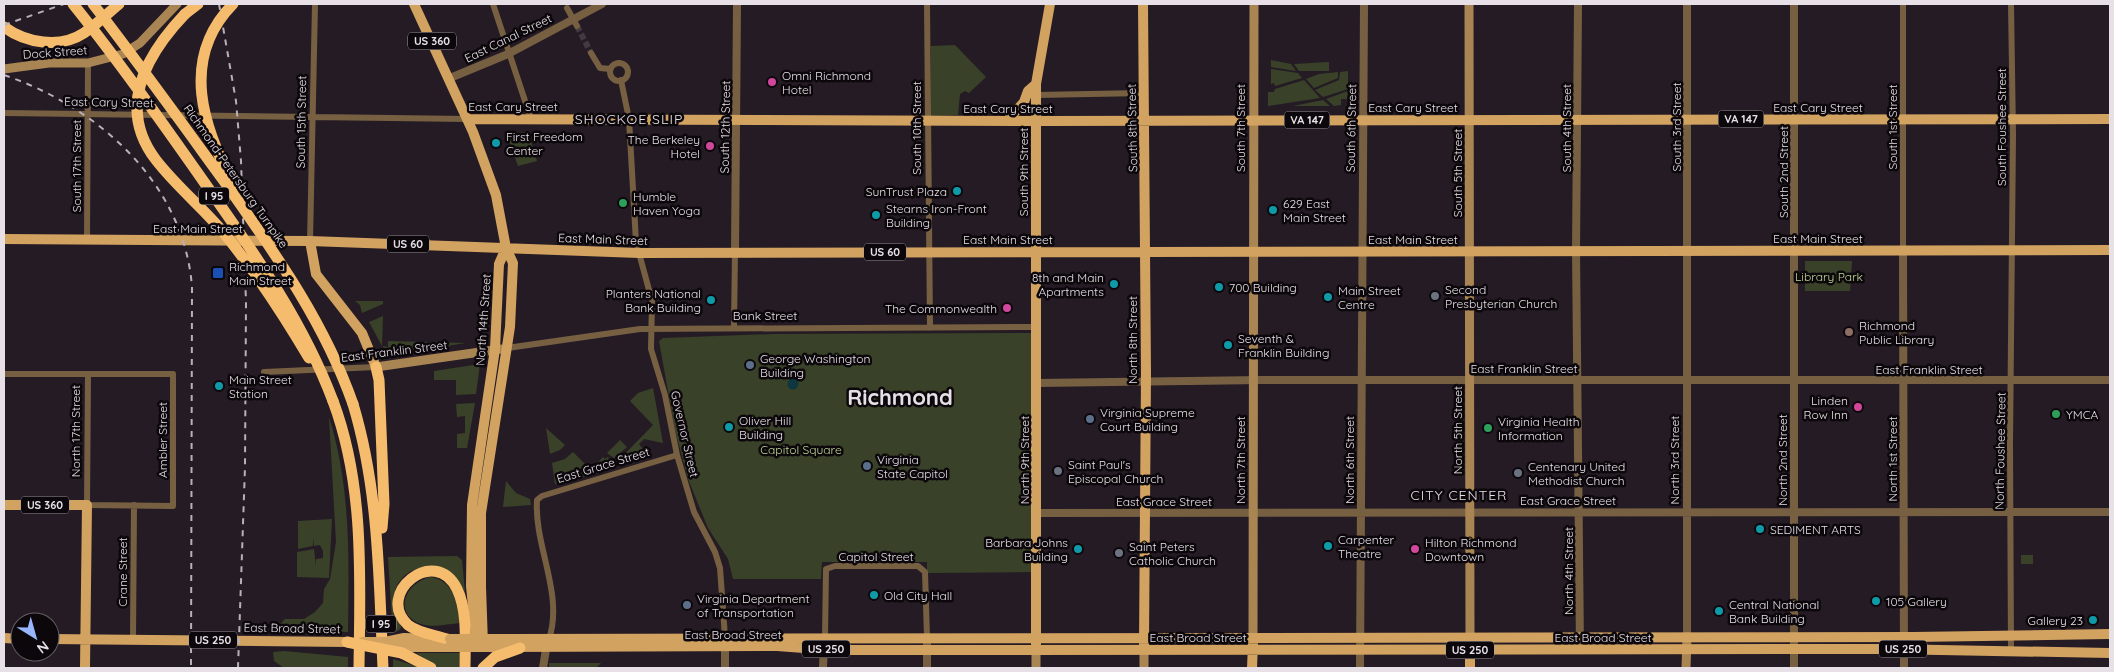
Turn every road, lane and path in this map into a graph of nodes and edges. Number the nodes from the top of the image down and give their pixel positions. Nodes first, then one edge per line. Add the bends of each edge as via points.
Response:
1 (74, 4) edge
2 (93, 4) edge
3 (119, 4) edge
4 (177, 4) edge
5 (198, 4) edge
6 (233, 4) edge
7 (315, 4) edge
8 (414, 4) edge
9 (493, 4) edge
10 (602, 4) edge
11 (737, 4) edge
12 (927, 4) edge
13 (1050, 4) edge
14 (1143, 4) edge
15 (1254, 4) edge
16 (1364, 4) edge
17 (1470, 4) edge
18 (1578, 4) edge
19 (1687, 4) edge
20 (1794, 4) edge
21 (1904, 4) edge
22 (2011, 4) edge
23 (566, 6) edge
24 (577, 26) tunnel mouth
25 (4, 28) edge
26 (592, 52) tunnel mouth
27 (508, 54) junction
28 (88, 63) junction
29 (4, 68) edge
30 (610, 69) junction
31 (450, 78) junction
32 (621, 80) junction
33 (1036, 84) junction
34 (1144, 93) junction
35 (1036, 95) junction
36 (4, 113) edge
37 (87, 114) junction
38 (312, 117) junction
39 (468, 119) junction
40 (531, 119) junction
41 (629, 119) junction
42 (1469, 119) junction
43 (1577, 119) junction
44 (1687, 119) junction
45 (1794, 119) junction
46 (1903, 119) junction
47 (2110, 119) edge
48 (736, 120) junction
49 (1145, 120) junction
50 (1252, 120) junction
51 (1363, 120) junction
52 (2013, 120) junction
53 (927, 121) junction
54 (1007, 121) junction
55 (1036, 121) junction
56 (259, 231) junction
57 (4, 239) edge
58 (87, 240) junction
59 (310, 241) junction
60 (506, 248) junction
61 (2012, 250) junction
62 (2110, 250) edge
63 (735, 251) junction
64 (1576, 251) junction
65 (1686, 251) junction
66 (1793, 251) junction
67 (1904, 251) junction
68 (928, 252) junction
69 (1036, 252) junction
70 (1145, 252) junction
71 (1252, 252) junction
72 (1361, 252) junction
73 (1469, 252) junction
74 (639, 253) junction
75 (734, 327) junction
76 (930, 328) junction
77 (1035, 328) junction
78 (650, 329) junction
79 (507, 348) junction
80 (495, 349) junction
81 (376, 367) junction
82 (264, 372) dead end
83 (4, 374) edge
84 (88, 374) junction
85 (1252, 380) junction
86 (1578, 380) junction
87 (1687, 380) junction
88 (1794, 380) junction
89 (2012, 380) junction
90 (2110, 380) edge
91 (1145, 381) junction
92 (1361, 381) junction
93 (1469, 381) junction
94 (1904, 382) junction
95 (1036, 383) junction
96 (335, 405) junction
97 (677, 455) junction
98 (4, 505) edge
99 (87, 505) junction
100 (134, 506) junction
101 (1360, 512) junction
102 (1579, 512) junction
103 (1687, 512) junction
104 (1794, 512) junction
105 (1904, 512) junction
106 (2011, 512) junction
107 (2110, 512) edge
108 (1037, 513) junction
109 (1469, 513) junction
110 (1144, 514) junction
111 (1252, 514) junction
112 (379, 555) junction
113 (2110, 634) edge
114 (1360, 636) junction
115 (1687, 636) junction
116 (1794, 636) junction
117 (2011, 636) junction
118 (825, 637) junction
119 (927, 637) junction
120 (1036, 637) junction
121 (1144, 637) junction
122 (1253, 637) junction
123 (1470, 637) junction
124 (1580, 637) junction
125 (1903, 637) junction
126 (60, 639) edge
127 (85, 639) junction
128 (133, 639) junction
129 (449, 641) junction
130 (344, 642) junction
131 (725, 642) junction
132 (477, 643) junction
133 (546, 644) junction
134 (403, 646) junction
135 (520, 648) junction
136 (823, 649) junction
137 (927, 650) junction
138 (1036, 650) junction
139 (1144, 650) junction
140 (1252, 650) junction
141 (1360, 650) junction
142 (1470, 650) junction
143 (1580, 650) junction
144 (1687, 650) junction
145 (1794, 650) junction
146 (1904, 650) junction
147 (2011, 652) junction
148 (2110, 653) edge
149 (85, 668) edge
150 (359, 668) edge
151 (383, 668) edge
152 (431, 668) edge
153 (465, 668) edge
154 (483, 668) edge
155 (543, 668) edge
156 (725, 668) edge
157 (823, 668) edge
158 (927, 668) edge
159 (1036, 668) edge
160 (1144, 668) edge
161 (1252, 668) edge
162 (1360, 668) edge
163 (1470, 668) edge
164 (1686, 668) edge
165 (1794, 668) edge
166 (1904, 668) edge

1 - 96 highway, I 95, bridge via 158,116 282,295 312,348
2 - 56 highway, Richmond-Petersburg Turnpike / I 95, bridge
3 - 25 highway, bridge via 85,33 61,42 33,41
4 - 28 main road, Dock Street via 131,50
5 - 96 highway, bridge via 164,38 145,67 140,82 138,110 143,137 156,161 223,233 261,282 293,330
6 - 56 highway, bridge via 206,40 202,58 202,93 211,134
7 - 38 street, South 15th Street
8 - 31 main road, US 360
9 - 27 street
10 - 27 street, East Canal Street
11 - 48 street, South 12th Street
12 - 53 street, South 10th Street
13 - 33 main road, South 9th Street
14 - 34 main road, South 8th Street
15 - 50 main road, South 7th Street
16 - 51 street, South 6th Street
17 - 42 main road, South 5th Street
18 - 43 street, South 4th Street
19 - 44 street, South 3rd Street
20 - 45 street, South 2nd Street
21 - 46 street, South 1st Street
22 - 52 street, South Foushee Street
23 - 24 street, bridge
26 - 30 street via 600,68
27 - 31 street, East Canal Street
27 - 40 street
28 - 29 main road, Dock Street
28 - 37 street, South 17th Street
30 - 32 street via 613,79
30 - 32 street via 617,63 625,66 627,74
31 - 39 main road, US 360
32 - 41 street
33 - 35 main road, South 9th Street
33 - 54 main road
34 - 35 street
34 - 49 main road, South 8th Street
35 - 55 main road, South 9th Street
36 - 37 street, East Cary Street
37 - 38 street, East Cary Street
37 - 58 street, South 17th Street
38 - 39 street, East Cary Street
38 - 59 street, South 15th Street
39 - 40 main road, East Cary Street
39 - 60 main road via 496,195
40 - 41 main road, East Cary Street
41 - 48 main road, East Cary Street
41 - 74 street, Governor Street
42 - 43 main road, East Cary Street / VA 147
42 - 51 main road, East Cary Street / VA 147
42 - 73 main road, South 5th Street
43 - 44 main road, East Cary Street / VA 147
43 - 64 street, South 4th Street
44 - 45 main road, East Cary Street / VA 147
44 - 65 street, South 3rd Street
45 - 46 main road, East Cary Street / VA 147
45 - 66 street, South 2nd Street
46 - 52 main road, East Cary Street / VA 147
46 - 67 street, South 1st Street
47 - 52 main road, VA 147
48 - 53 main road, East Cary Street
48 - 63 street, South 12th Street
49 - 50 main road, East Cary Street / VA 147
49 - 55 main road, East Cary Street / VA 147
49 - 70 main road, South 8th Street
50 - 51 main road, East Cary Street / VA 147
50 - 71 main road, South 7th Street
51 - 72 street, South 6th Street
52 - 61 street, South Foushee Street
53 - 54 main road, East Cary Street
53 - 68 street, South 10th Street
54 - 55 main road, East Cary Street
55 - 69 main road, South 9th Street
56 - 112 highway, Richmond-Petersburg Turnpike / I 95, bridge via 308,304 337,360 368,458
57 - 58 main road, East Main Street / US 60
58 - 59 main road, East Main Street / US 60
59 - 60 main road, East Main Street / US 60
59 - 81 main road via 316,274 362,333
60 - 74 main road, East Main Street / US 60
60 - 79 main road, North 14th Street via 513,263
60 - 80 main road, North 14th Street via 500,264
61 - 62 main road, East Main Street
61 - 67 main road, East Main Street
61 - 89 street, North Foushee Street
63 - 68 main road, East Main Street / US 60
63 - 74 main road, East Main Street / US 60
63 - 75 street
64 - 65 main road, East Main Street
64 - 73 main road, East Main Street
64 - 86 street, North 4th Street
65 - 66 main road, East Main Street
65 - 87 street, North 3rd Street
66 - 67 main road, East Main Street
66 - 88 street, North 2nd Street
67 - 94 street, North 1st Street
68 - 69 main road, East Main Street / US 60
68 - 76 street, South 10th Street
69 - 70 main road, East Main Street / US 60
69 - 77 main road, North 9th Street
70 - 71 main road, East Main Street
70 - 91 main road, North 8th Street
71 - 72 main road, East Main Street
71 - 85 main road, North 7th Street
72 - 73 main road, East Main Street
72 - 92 street, North 6th Street
73 - 93 main road, North 5th Street
74 - 78 street, Governor Street via 652,298
75 - 76 street, Bank Street
75 - 78 street, Bank Street
76 - 77 street, Bank Street
77 - 95 main road, North 9th Street
78 - 79 street, Bank Street
78 - 97 street, Governor Street via 651,348 665,395
79 - 80 main road, Bank Street
79 - 132 main road, North 14th Street via 481,513
80 - 81 main road, East Franklin Street
80 - 132 main road, North 14th Street via 472,505 471,586
81 - 82 street, East Franklin Street
81 - 112 highway via 384,504
83 - 84 street
84 - 99 street, North 17th Street
84 - 100 street, Ambler Street via 173,374 172,506
85 - 91 street, East Franklin Street
85 - 92 street, East Franklin Street
85 - 111 main road, North 7th Street
86 - 87 street, East Franklin Street
86 - 93 street, East Franklin Street
86 - 102 street, North 4th Street
87 - 88 street, East Franklin Street
87 - 103 street, North 3rd Street
88 - 94 street, East Franklin Street
88 - 104 street, North 2nd Street
89 - 90 street, East Franklin Street
89 - 94 street, East Franklin Street
89 - 106 street, North Foushee Street
91 - 95 street, East Franklin Street
91 - 110 main road, North 8th Street
92 - 93 street, East Franklin Street
92 - 101 street, North 6th Street
93 - 109 main road, North 5th Street
94 - 105 street, North 1st Street
95 - 108 main road, North 9th Street
96 - 150 highway, I 95 via 349,456 357,509
97 - 131 street, Governor Street via 696,519 718,559
97 - 133 street, East Grace Street via 537,500 544,564 552,594 552,627
98 - 99 main road, US 360
99 - 100 street
99 - 127 main road, North 17th Street / US 360
100 - 128 street, Crane Street
101 - 109 street, East Grace Street
101 - 111 street, East Grace Street
101 - 114 street, North 6th Street
102 - 103 street, East Grace Street
102 - 109 street, East Grace Street
102 - 124 street, North 4th Street
103 - 104 street, East Grace Street
103 - 115 street, North 3rd Street
104 - 105 street, East Grace Street
104 - 116 street, North 2nd Street
105 - 106 street, East Grace Street
105 - 125 street, North 1st Street
106 - 107 street, East Grace Street
106 - 117 street, North Foushee Street
108 - 110 street, East Grace Street
108 - 120 main road, North 9th Street
109 - 123 main road, North 5th Street
110 - 111 street, East Grace Street
110 - 121 main road, North 8th Street
111 - 122 main road, North 7th Street
112 - 151 highway, Richmond-Petersburg Turnpike / I 95
113 - 117 main road, US 250
114 - 122 main road, East Broad Street / US 250
114 - 123 main road, East Broad Street / US 250
114 - 141 street, North 6th Street
115 - 116 main road, East Broad Street / US 250
115 - 124 main road, East Broad Street / US 250
115 - 144 main road, North 3rd Street
116 - 125 main road, East Broad Street / US 250
116 - 145 street, North 2nd Street
117 - 125 main road, East Broad Street / US 250
117 - 147 street, North Foushee Street
118 - 119 main road, East Broad Street / US 250
118 - 119 street, Capitol Street via 826,569 835,566 918,566 925,572
118 - 131 main road, East Broad Street / US 250
118 - 136 street
119 - 120 main road, East Broad Street / US 250
119 - 137 street
120 - 121 main road, East Broad Street / US 250
120 - 138 main road, North 9th Street
121 - 122 main road, East Broad Street / US 250
121 - 139 main road, North 8th Street
122 - 140 main road, North 7th Street
123 - 124 main road, East Broad Street / US 250
123 - 142 main road, North 5th Street
124 - 143 street, North 4th Street
125 - 146 street, North 1st Street
126 - 127 main road, East Broad Street / US 250
127 - 128 main road, East Broad Street / US 250
127 - 149 main road, US 360
128 - 130 main road, East Broad Street / US 250
129 - 132 main road, East Broad Street / US 250, bridge
129 - 134 main road, East Broad Street / US 250
129 - 153 highway via 415,629 402,617 401,590 419,573 431,571 442,574 457,590 463,616
130 - 134 highway, bridge
130 - 134 main road, East Broad Street / US 250, bridge via 385,642
131 - 133 main road, East Broad Street / US 250
131 - 136 main road, East Broad Street / US 250
131 - 156 street
132 - 133 main road, East Broad Street / US 250
132 - 135 main road, East Broad Street / US 250
133 - 135 main road, East Broad Street / US 250
133 - 155 street
134 - 152 highway
135 - 154 highway via 495,657
136 - 137 main road, East Broad Street / US 250
136 - 157 street
137 - 138 main road, East Broad Street / US 250
137 - 158 street
138 - 139 main road, East Broad Street / US 250
138 - 159 main road, North 9th Street
139 - 140 main road, East Broad Street / US 250
139 - 160 main road, North 8th Street
140 - 141 main road, East Broad Street / US 250
140 - 161 main road, North 7th Street
141 - 142 main road, East Broad Street / US 250
141 - 162 street, North 6th Street
142 - 143 main road, East Broad Street / US 250
142 - 163 main road, North 5th Street
143 - 144 main road, East Broad Street / US 250
144 - 145 main road, East Broad Street / US 250
144 - 164 main road, North 3rd Street
145 - 146 main road, East Broad Street / US 250
145 - 165 street, North 2nd Street
146 - 147 main road, East Broad Street / US 250
146 - 166 street, North 1st Street
147 - 148 main road, US 250

